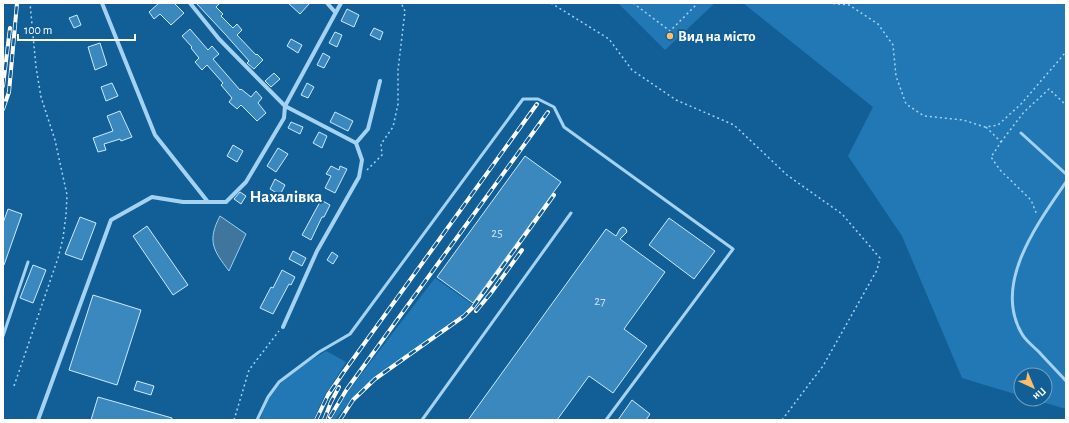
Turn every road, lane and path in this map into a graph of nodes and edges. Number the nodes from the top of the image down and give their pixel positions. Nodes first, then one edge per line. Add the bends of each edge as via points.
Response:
1 (30, 3) edge
2 (102, 3) edge
3 (190, 3) edge
4 (327, 3) edge
5 (341, 3) edge
6 (401, 3) edge
7 (551, 3) edge
8 (633, 3) edge
9 (698, 3) edge
10 (828, 3) edge
11 (848, 4) edge
12 (335, 12) junction
13 (1066, 52) edge
14 (380, 81) dead end
15 (1066, 105) edge
16 (285, 106) junction
17 (985, 127) junction
18 (1021, 133) dead end
19 (1001, 142) junction
20 (356, 143) junction
21 (1066, 174) edge
22 (359, 177) junction
23 (1066, 182) edge
24 (208, 202) junction
25 (571, 213) dead end
26 (1040, 220) junction
27 (28, 262) dead end
28 (283, 327) joint
29 (3, 336) edge
30 (1066, 381) edge
31 (14, 386) dead end
32 (38, 420) edge
33 (234, 420) edge
34 (258, 420) edge
35 (422, 420) edge
36 (606, 420) edge
37 (782, 420) edge

1 - 31 path via 40,90 55,140 67,195 63,238 58,258
2 - 24 street via 155,135
3 - 16 street via 219,39
4 - 12 street
5 - 12 street
6 - 22 path via 405,11 398,70 398,104 393,127 381,144 382,155
7 - 37 path via 609,40 632,70 676,100 734,125 787,175 842,214 880,258 877,270 823,366
8 - 9 path via 670,31
10 - 11 path
11 - 17 path via 878,24 893,45 896,76 906,104 924,116 963,120
12 - 16 street
13 - 17 path via 1021,104 998,125
14 - 20 street via 368,130
15 - 19 path via 1049,90 1024,112
16 - 20 street
16 - 24 street via 284,118 246,182 226,202
17 - 19 path
18 - 21 lane
19 - 26 path via 991,156 1000,170 1030,200
20 - 22 street via 362,160
22 - 28 street via 317,251
23 - 26 lane
24 - 32 street via 183,202 152,197 111,220
25 - 35 lane
26 - 30 lane via 1018,264 1011,294 1015,318 1023,335
27 - 29 lane
28 - 33 path via 249,370
34 - 36 lane via 268,397 279,382 319,352 350,334 523,99 538,99 554,107 564,127 733,249

